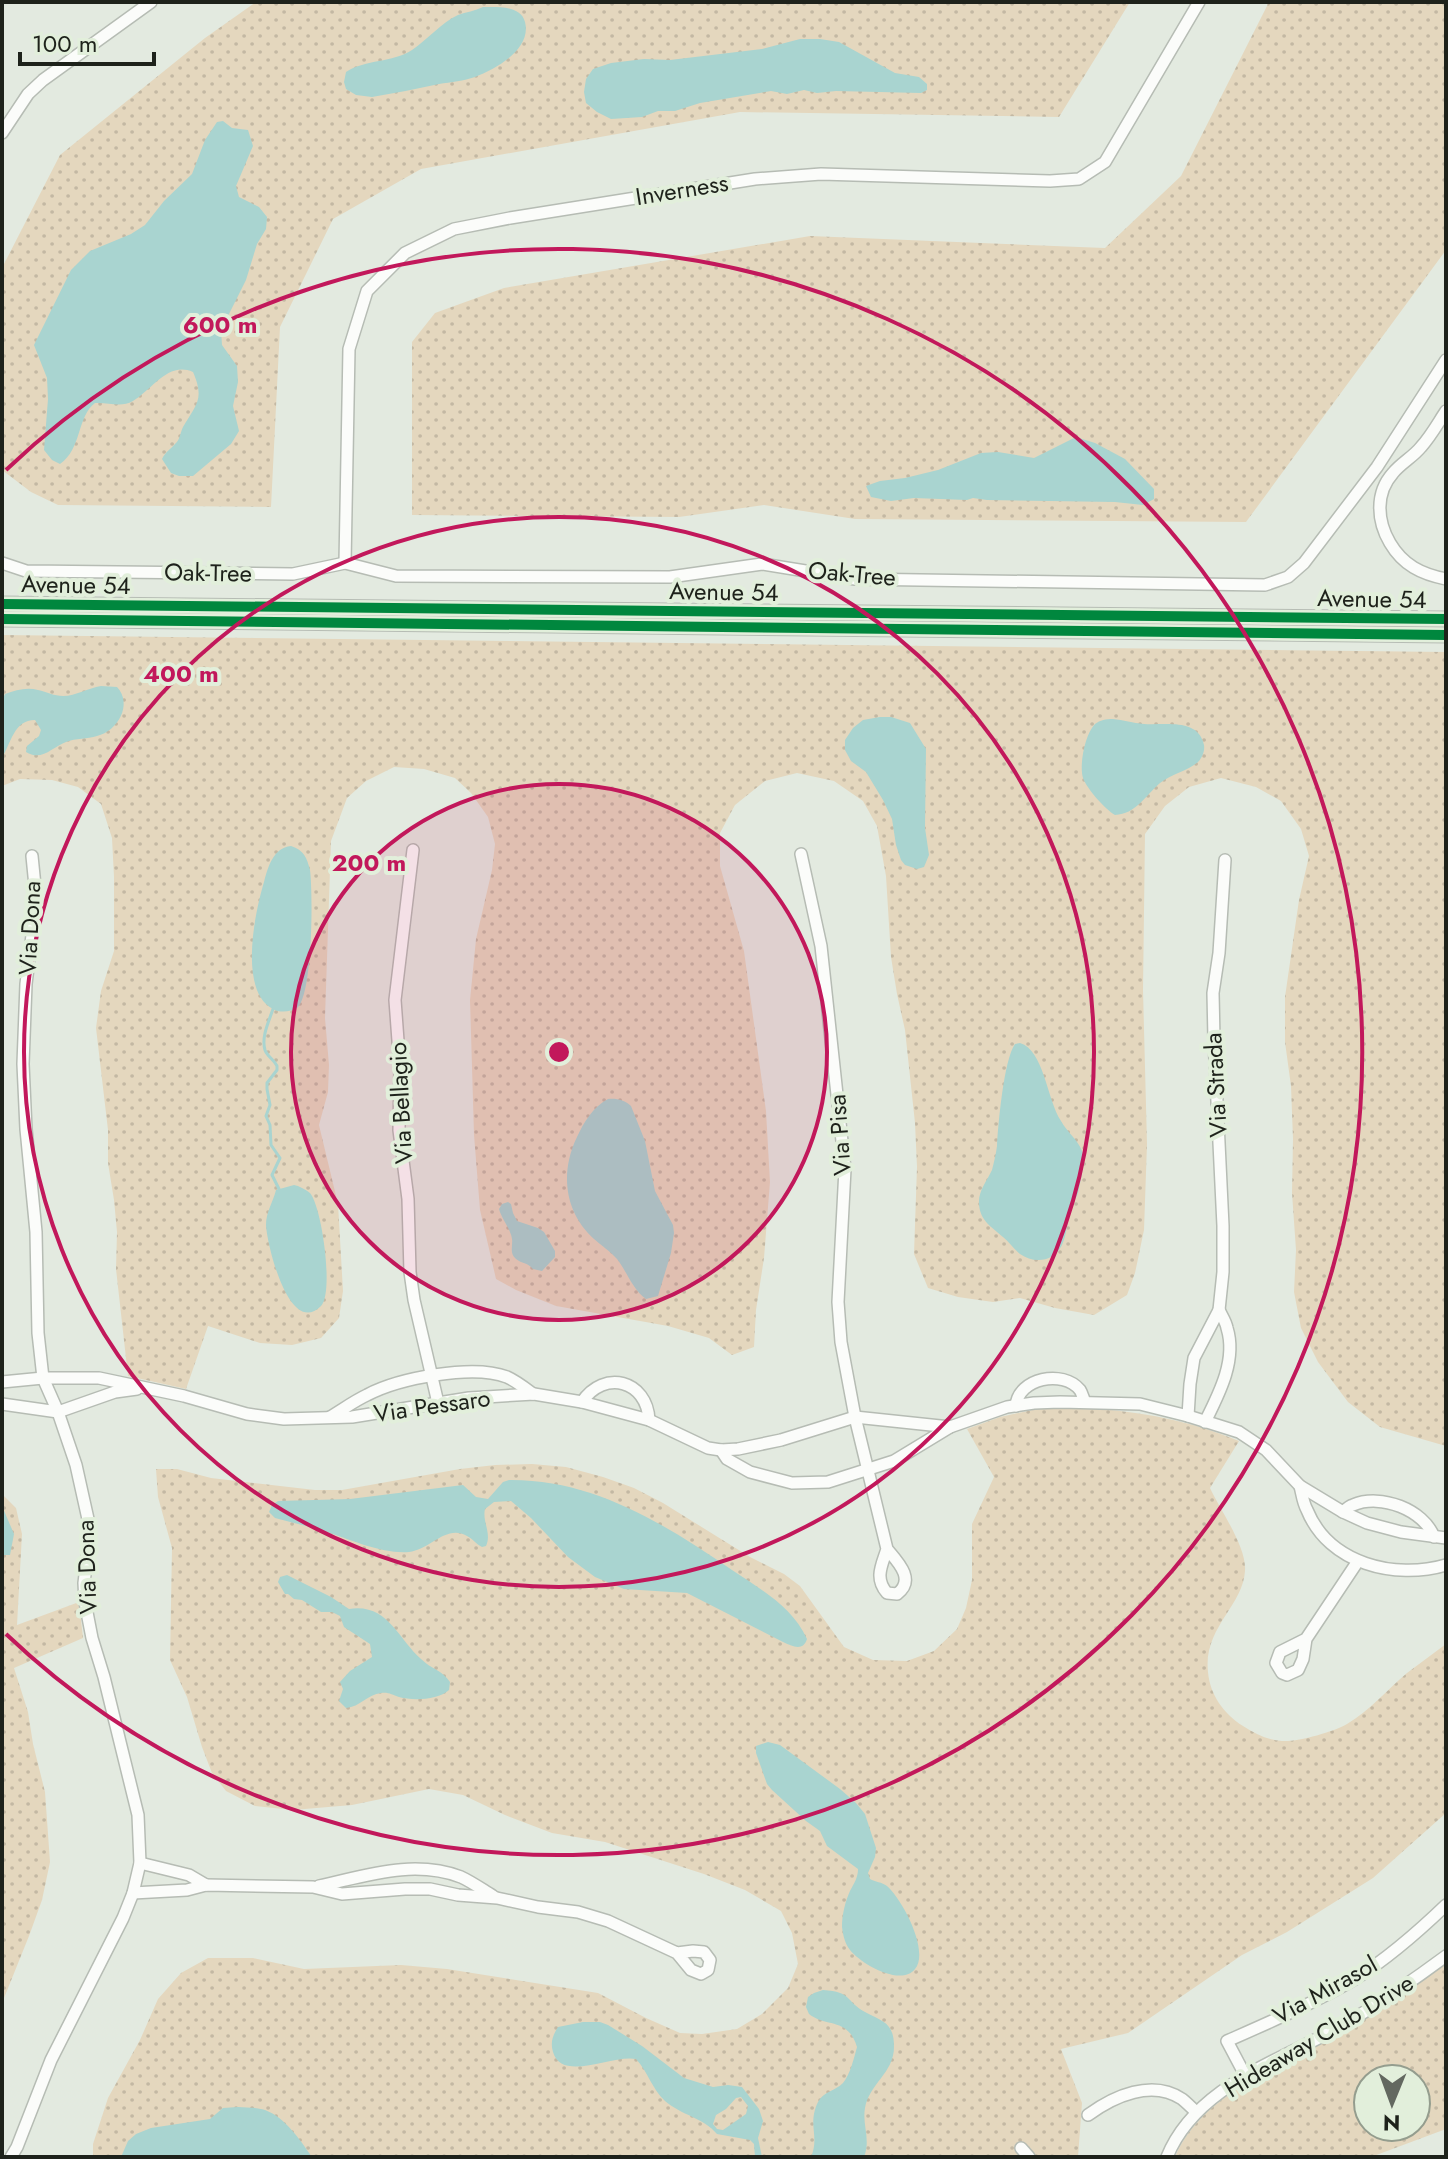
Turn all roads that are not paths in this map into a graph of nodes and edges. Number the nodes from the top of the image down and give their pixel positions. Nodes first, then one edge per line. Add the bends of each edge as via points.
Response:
1 (151, 2) edge
2 (1199, 2) edge
3 (3, 130) edge
4 (1446, 360) edge
5 (1446, 411) edge
6 (345, 563) junction
7 (4, 564) edge
8 (1446, 579) edge
9 (2, 604) edge
10 (2, 619) edge
11 (1446, 619) edge
12 (1446, 635) edge
13 (413, 850) dead end
14 (801, 854) dead end
15 (32, 856) dead end
16 (1225, 860) dead end
17 (1219, 1310) junction
18 (433, 1377) junction
19 (43, 1378) junction
20 (2, 1382) edge
21 (148, 1388) junction
22 (534, 1394) junction
23 (582, 1402) junction
24 (1085, 1402) junction
25 (438, 1403) junction
26 (2, 1404) edge
27 (1016, 1406) junction
28 (58, 1412) junction
29 (1188, 1416) junction
30 (329, 1417) junction
31 (855, 1417) junction
32 (649, 1420) junction
33 (1205, 1422) junction
34 (950, 1427) junction
35 (721, 1450) junction
36 (868, 1470) junction
37 (1300, 1486) junction
38 (1343, 1512) junction
39 (1440, 1537) edge
40 (887, 1549) dead end
41 (1358, 1561) junction
42 (1446, 1565) edge
43 (1306, 1639) dead end
44 (140, 1863) junction
45 (206, 1885) junction
46 (313, 1887) junction
47 (133, 1893) junction
48 (497, 1898) junction
49 (1446, 1905) edge
50 (677, 1953) dead end
51 (1446, 1956) edge
52 (1245, 2075) junction
53 (1196, 2112) junction
54 (1088, 2115) dead end
55 (11, 2157) edge
56 (1167, 2157) edge

1 - 3 street via 43,80
2 - 6 street, Inverness via 1105,162 1079,179 821,174 755,179 454,229 405,253 367,291 349,349
4 - 6 street, Oak-Tree via 1377,467 1304,563 1288,577 1265,585 855,579 762,564 670,577 396,576
5 - 8 street via 1420,449 1392,474 1379,505 1398,557 1426,575
6 - 7 street, Oak-Tree via 293,574 26,571
9 - 11 street, Avenue 54
10 - 12 street, Avenue 54
13 - 18 street, Via Bellagio via 395,1000 399,1130 410,1272
14 - 31 street, Via Pisa via 821,946 844,1147 838,1302
15 - 19 street, Via Dona via 34,919 23,1064
16 - 17 street, Via Strada via 1213,993 1223,1226
17 - 29 street, Via Strada via 1194,1358
17 - 33 street, Via Strada via 1228,1330 1229,1357
18 - 22 street, Via Pessaro via 485,1372 509,1378
18 - 25 street, Via Bellagio
18 - 30 street, Via Pessaro via 369,1393
19 - 20 street, Via Pessaro
19 - 21 street, Via Pessaro via 99,1378
19 - 28 street, Via Dona
21 - 28 street, Via Pessaro via 115,1392
21 - 30 street, Via Pessaro via 247,1414
22 - 23 street, Via Pessaro
22 - 25 street, Via Pessaro
23 - 32 street, Via Pessaro
23 - 32 street via 597,1386 630,1385 646,1402
24 - 27 street, Via Pessaro
24 - 27 street via 1072,1384 1052,1379 1025,1388
24 - 29 street, Via Pessaro via 1140,1404
25 - 30 street, Via Pessaro
26 - 28 street, Via Pessaro
27 - 34 street, Via Pessaro
28 - 44 street, Via Dona via 88,1519 85,1602 138,1815
29 - 33 street, Via Pessaro
31 - 34 street, Via Pessaro
31 - 35 street, Via Pessaro via 781,1440
31 - 36 street, Via Pisa
32 - 35 street, Via Pessaro
33 - 37 street, Via Pessaro via 1239,1432 1266,1450
34 - 36 street, Via Pessaro via 894,1461
35 - 36 street, Via Pessaro via 750,1472 792,1483 828,1482
36 - 40 street, Via Pisa
37 - 38 street, Via Pessaro
37 - 41 street, Via Pessaro via 1318,1530
38 - 39 street, Via Pessaro via 1401,1532
38 - 39 street, Via Pessaro via 1354,1504 1393,1503
41 - 42 street, Via Pessaro via 1400,1571
41 - 43 street
44 - 45 street via 189,1875
44 - 47 street, Via Dona
45 - 46 street
45 - 47 street
46 - 48 street via 342,1894 430,1889
46 - 48 street via 409,1868 462,1878
47 - 55 street, Via Dona via 51,2060
48 - 50 street via 608,1921
49 - 52 street, Via Mirasol via 1356,1978 1227,2041
51 - 52 street, Hideaway Club Drive via 1348,2023
52 - 53 street, Hideaway Club Drive
53 - 54 street via 1182,2099 1152,2090 1129,2093
53 - 56 street, Hideaway Club Drive

